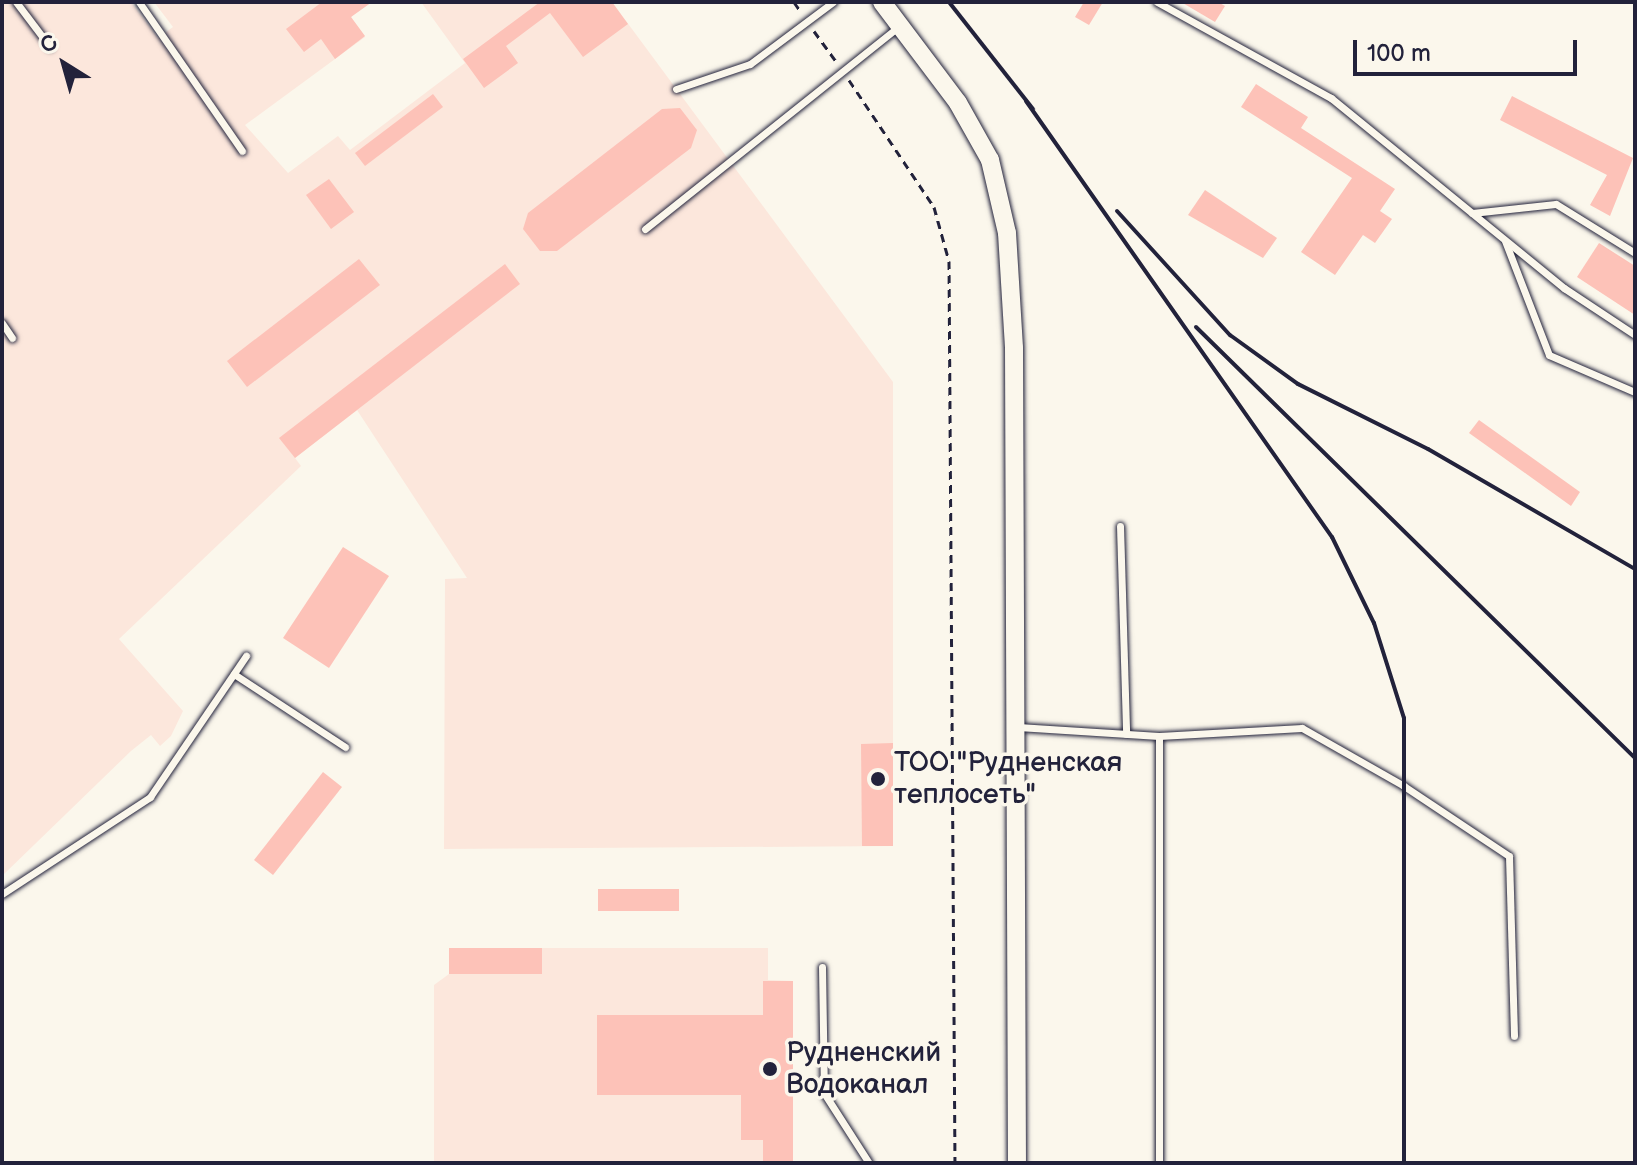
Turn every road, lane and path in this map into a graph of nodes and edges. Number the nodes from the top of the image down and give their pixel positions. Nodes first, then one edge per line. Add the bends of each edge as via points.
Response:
1 (16, 2) edge
2 (139, 2) edge
3 (794, 2) edge
4 (833, 2) edge
5 (882, 2) edge
6 (1157, 2) edge
7 (807, 21) junction
8 (900, 26) junction
9 (50, 47) dead end
10 (843, 71) junction
11 (676, 89) dead end
12 (242, 151) dead end
13 (1472, 213) junction
14 (645, 229) dead end
15 (1504, 239) junction
16 (1635, 253) edge
17 (2, 323) edge
18 (1635, 335) edge
19 (12, 338) dead end
20 (1635, 392) edge
21 (1120, 526) dead end
22 (246, 656) dead end
23 (234, 674) junction
24 (1015, 727) junction
25 (1126, 734) junction
26 (1159, 736) junction
27 (345, 747) dead end
28 (2, 894) edge
29 (822, 967) dead end
30 (1514, 1036) dead end
31 (869, 1163) edge
32 (955, 1163) edge
33 (1017, 1163) edge
34 (1159, 1163) edge

1 - 9 lane
2 - 12 lane
3 - 7 path
4 - 7 lane
5 - 8 street
6 - 13 lane via 1331,98
7 - 10 path
7 - 11 lane via 750,64
8 - 10 lane
8 - 24 street via 958,103 990,160 1007,233
10 - 14 lane
10 - 32 path via 934,207 949,261
13 - 15 lane
13 - 16 lane via 1556,204
15 - 18 lane
15 - 20 lane via 1549,355
17 - 19 lane
21 - 25 lane
22 - 23 lane
23 - 27 lane
23 - 28 lane via 150,797
24 - 25 lane
24 - 33 street
25 - 26 lane
26 - 30 lane via 1302,728 1509,856
26 - 34 lane
29 - 31 lane via 824,1093

